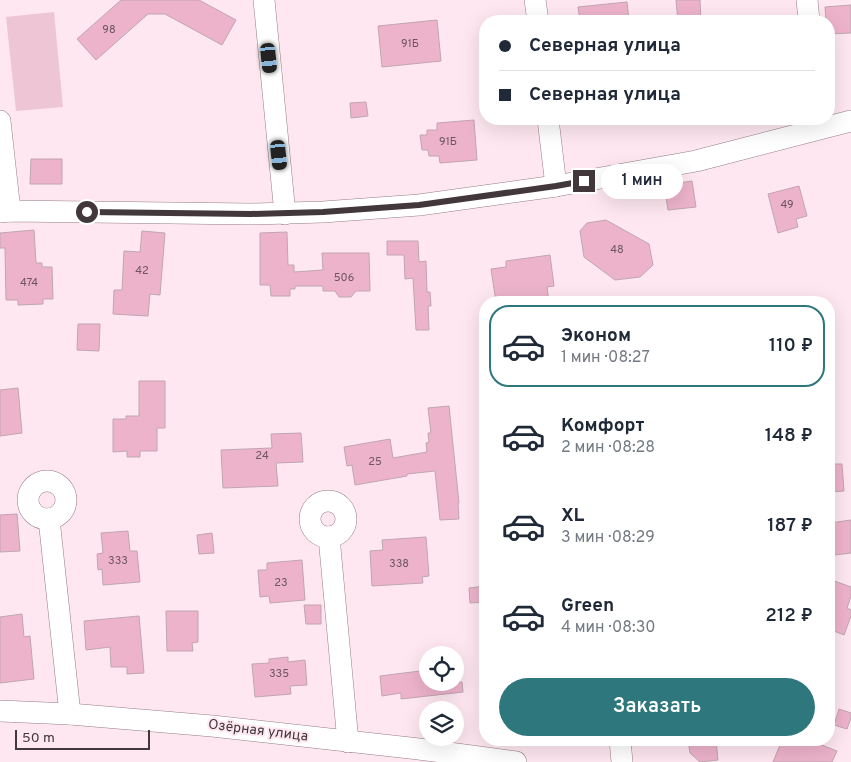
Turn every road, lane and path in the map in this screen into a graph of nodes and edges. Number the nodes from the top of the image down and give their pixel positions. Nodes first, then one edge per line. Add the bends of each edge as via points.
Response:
1 (264, 0) edge
2 (535, 0) edge
3 (807, 0) edge
4 (537, 15) edge
5 (809, 15) edge
6 (0, 121) edge
7 (851, 121) edge
8 (835, 122) edge
9 (549, 125) edge
10 (816, 125) edge
11 (556, 186) junction
12 (5, 211) edge
13 (285, 214) junction
14 (48, 519) dead end
15 (329, 537) dead end
16 (0, 711) edge
17 (70, 714) junction
18 (348, 742) junction
19 (621, 746) edge
20 (516, 762) edge
21 (622, 762) edge

1 - 13 street
2 - 4 street
3 - 5 street
6 - 12 street
7 - 8 street
9 - 11 street
10 - 11 street via 696,161
11 - 13 street via 419,205
12 - 13 street
14 - 17 street
15 - 18 street
16 - 17 street, Озёрная улица
17 - 18 street, Озёрная улица
18 - 20 street, Озёрная улица
19 - 21 street

